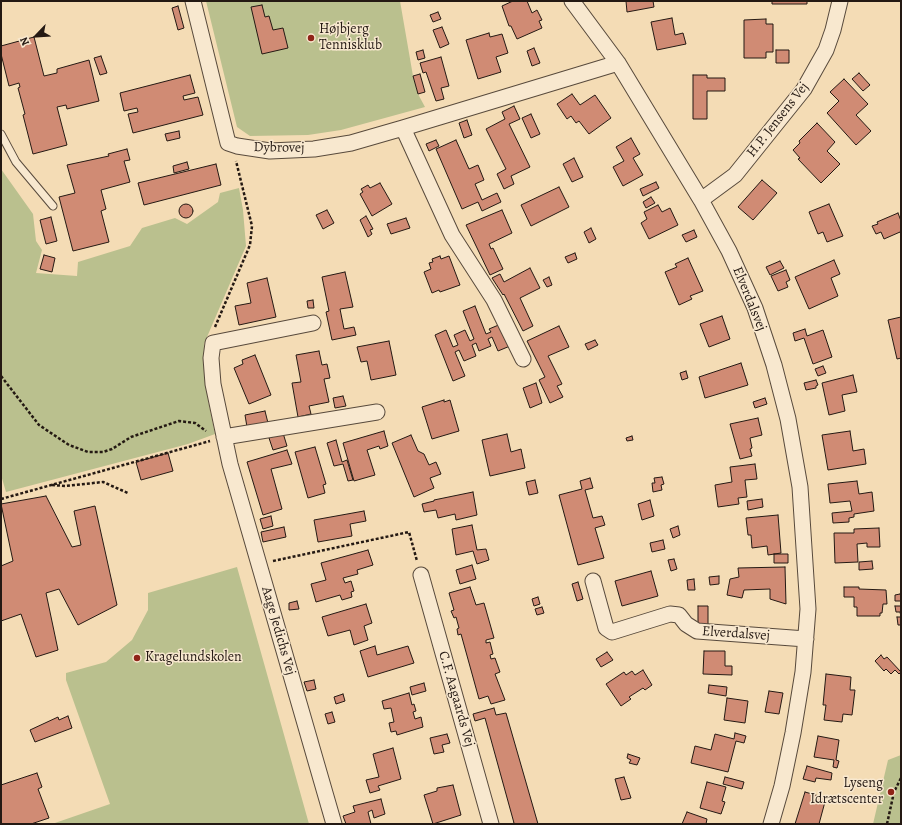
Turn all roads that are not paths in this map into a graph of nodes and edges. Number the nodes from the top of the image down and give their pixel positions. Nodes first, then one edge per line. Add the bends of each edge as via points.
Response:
1 (193, 1) edge
2 (572, 1) edge
3 (840, 1) edge
4 (618, 63) junction
5 (404, 128) junction
6 (1, 134) edge
7 (701, 200) junction
8 (53, 206) dead end
9 (313, 323) dead end
10 (523, 359) dead end
11 (377, 412) dead end
12 (224, 437) junction
13 (421, 575) road end
14 (593, 581) dead end
15 (806, 639) junction
16 (334, 824) edge
17 (491, 824) edge
18 (771, 824) edge

1 - 5 street, Dybrovej via 228,143 270,151 314,149
2 - 4 street, Elverdalsvej
3 - 7 street, H.P. Jensens Vej via 826,50 804,89 735,175
4 - 5 street, Dybrovej
4 - 7 street, Elverdalsvej
5 - 10 street via 452,235 494,300
6 - 8 lane via 16,162
7 - 15 street, Elverdalsvej via 729,251 755,308 788,419 800,486 808,609
9 - 12 street, Aage Jedichs Vej via 214,343 211,358 213,384
11 - 12 street
12 - 16 street, Aage Jedichs Vej
13 - 17 street, C.F. Aagaards Vej
14 - 15 street, Elverdalsvej via 606,628 612,632 670,614 679,615 686,624 697,631
15 - 18 street, Elverdalsvej via 793,733

